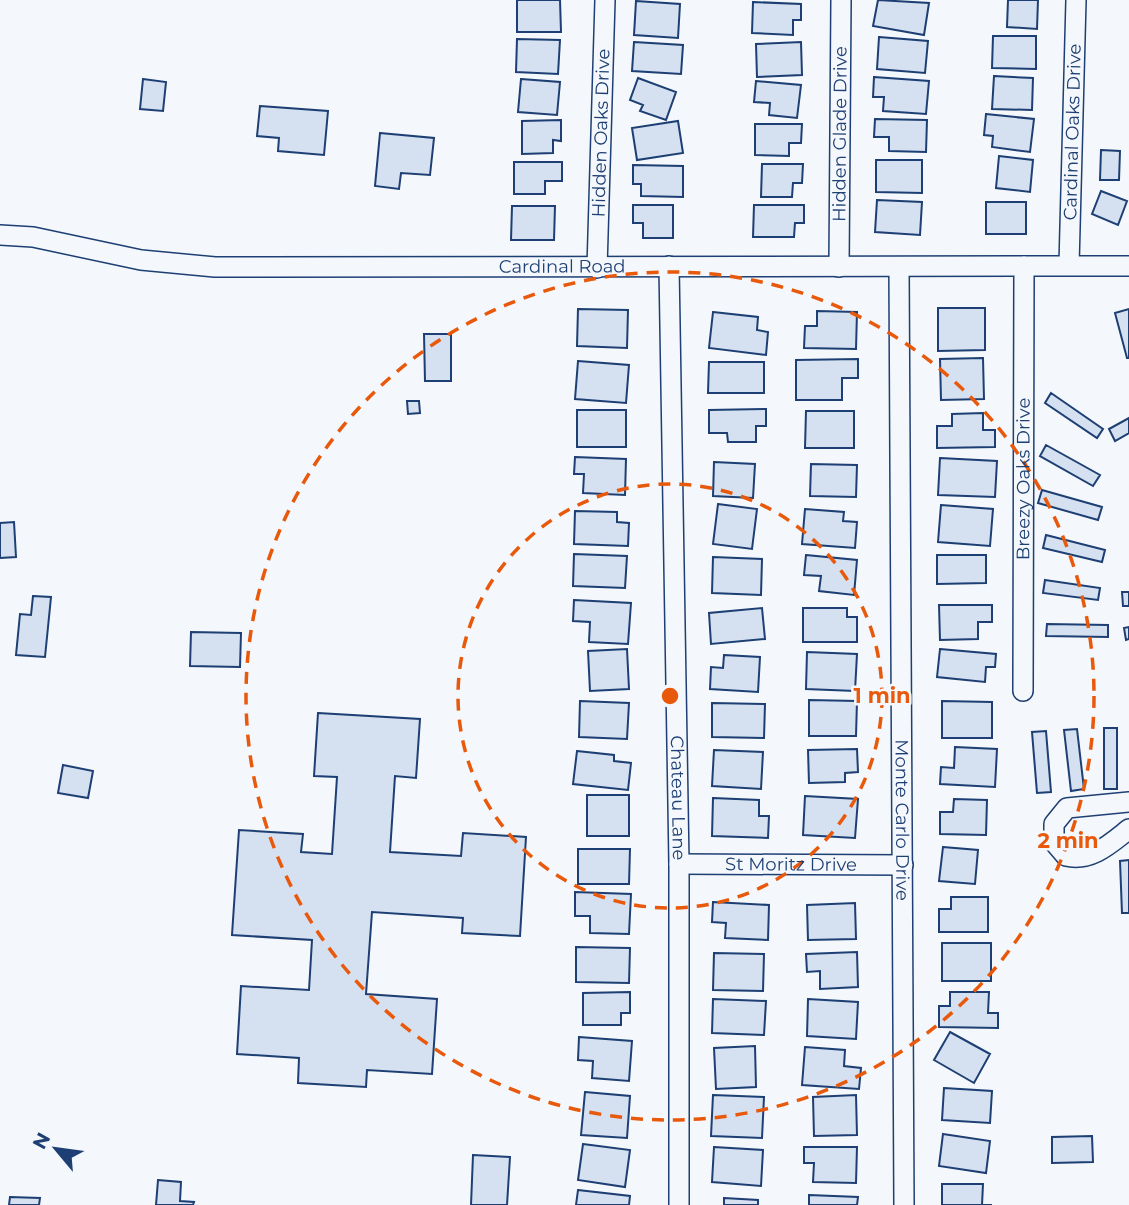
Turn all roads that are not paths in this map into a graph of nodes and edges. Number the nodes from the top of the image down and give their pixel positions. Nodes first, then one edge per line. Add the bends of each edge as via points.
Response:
1 (605, 0) edge
2 (841, 0) edge
3 (1076, 0) edge
4 (0, 235) edge
5 (1069, 265) junction
6 (669, 266) junction
7 (1129, 266) edge
8 (839, 267) junction
9 (899, 267) junction
10 (1024, 267) junction
11 (597, 268) junction
12 (1023, 691) dead end
13 (1129, 802) edge
14 (1129, 829) edge
15 (679, 864) junction
16 (903, 865) junction
17 (679, 1205) edge
18 (904, 1205) edge

1 - 11 street, Hidden Oaks Drive
2 - 8 street, Hidden Glade Drive
3 - 5 street, Cardinal Oaks Drive
4 - 11 street, Cardinal Road via 33,237 141,260 215,267
5 - 7 street, Cardinal Road
5 - 10 street, Cardinal Road
6 - 8 street, Cardinal Road
6 - 11 street, Cardinal Road
6 - 15 street, Chateau Lane
8 - 9 street, Cardinal Road
9 - 10 street, Cardinal Road
9 - 16 street, Monte Carlo Drive
10 - 12 street, Breezy Oaks Drive
13 - 14 street via 1067,807 1054,824 1054,842 1066,856 1082,858
15 - 16 street, St Moritz Drive
15 - 17 street, Chateau Lane
16 - 18 street, Monte Carlo Drive

